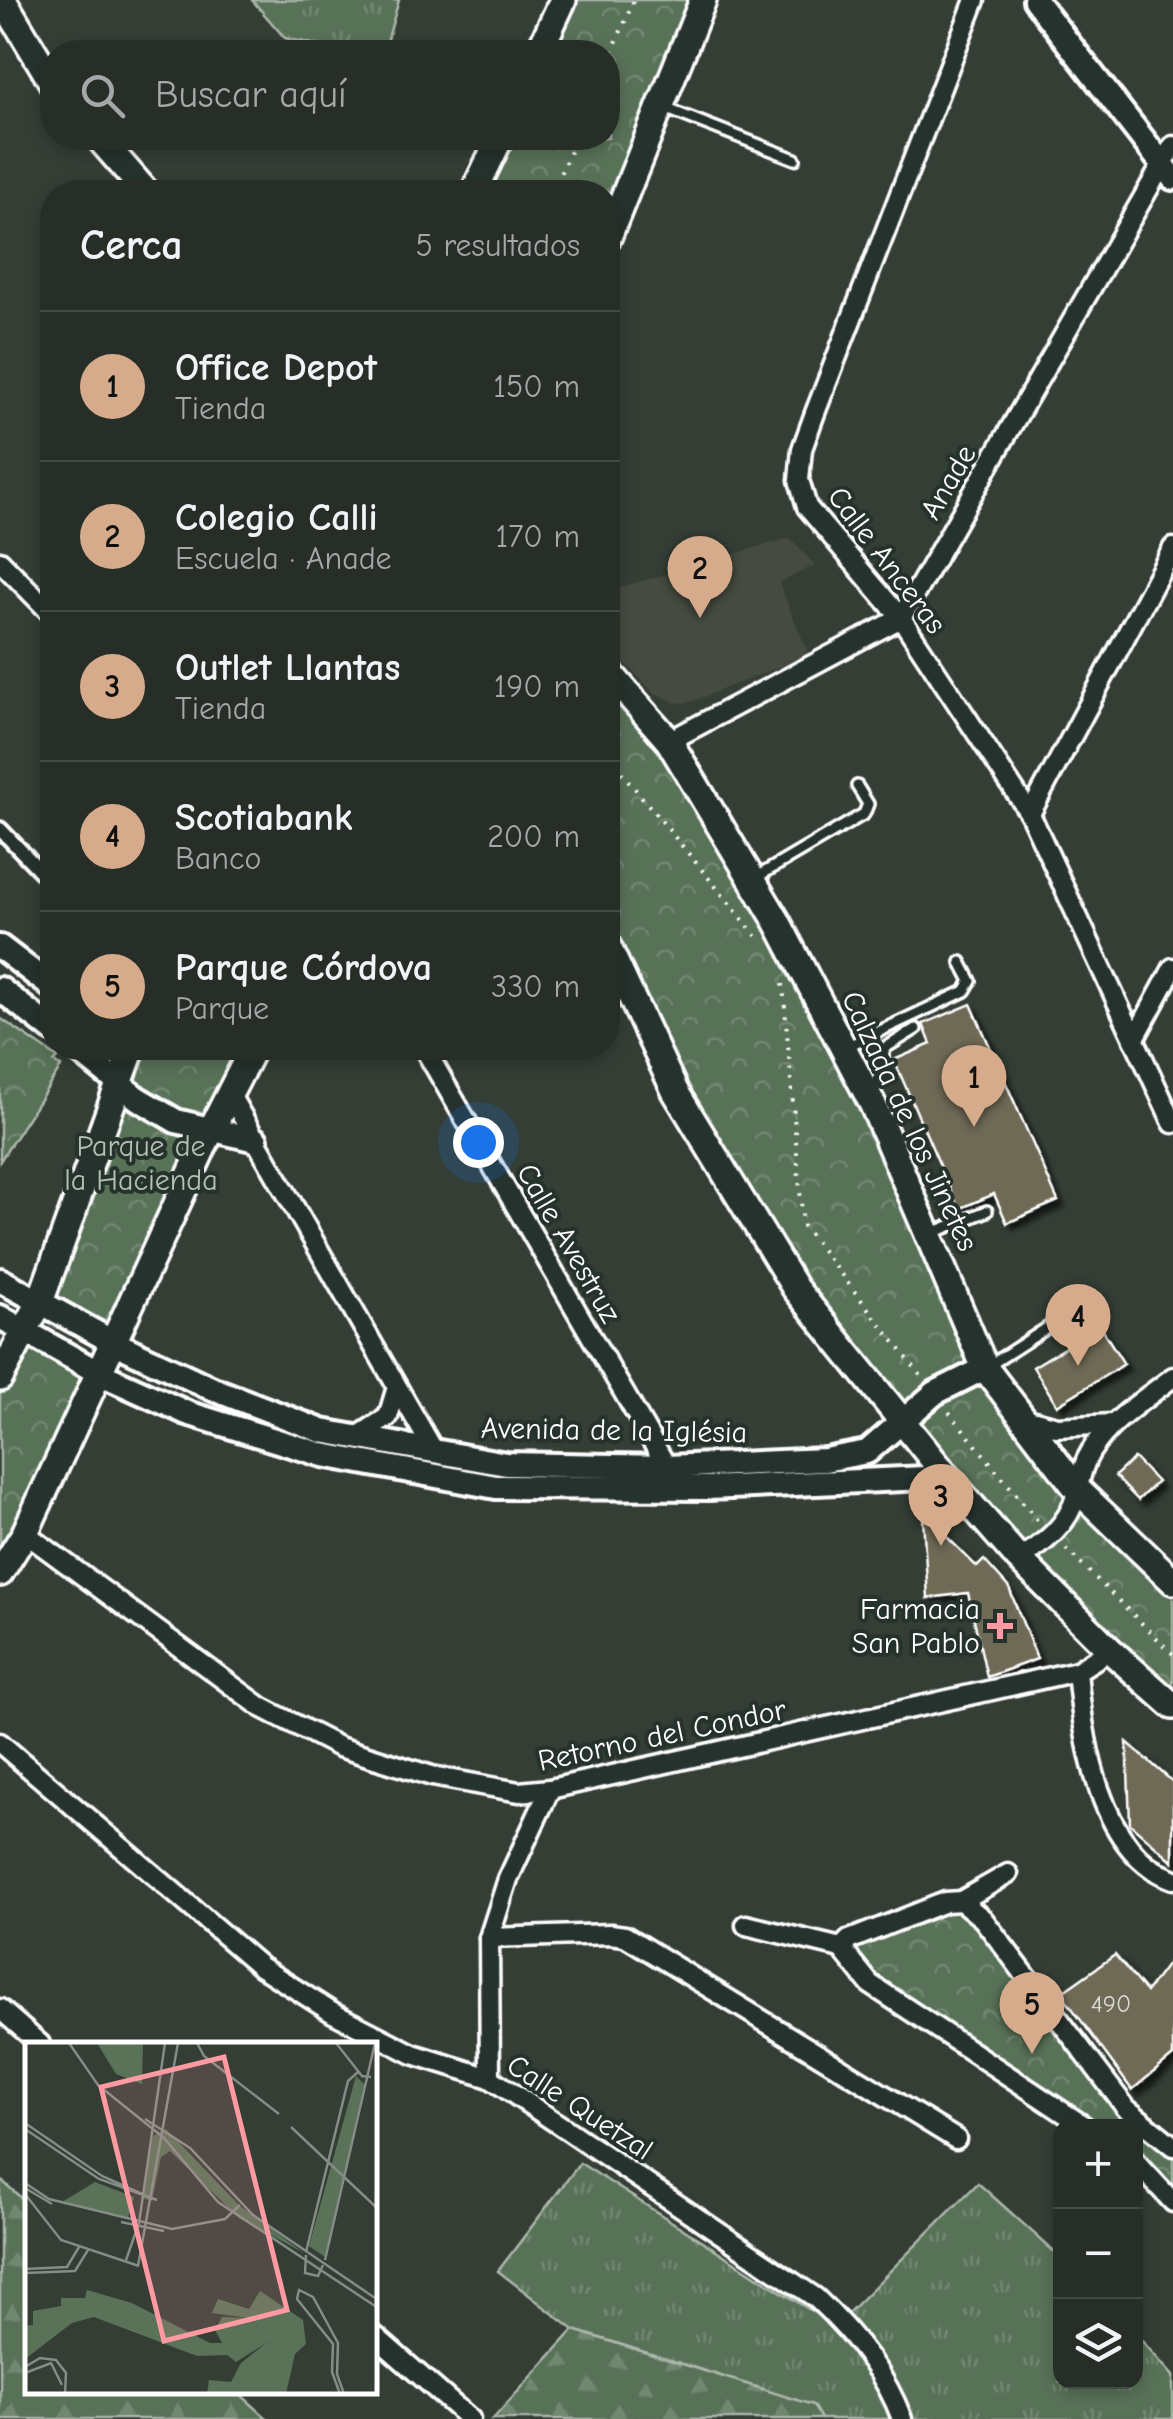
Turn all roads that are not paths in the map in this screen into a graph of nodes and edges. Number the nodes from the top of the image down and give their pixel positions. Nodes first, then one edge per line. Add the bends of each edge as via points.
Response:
1 (2, 0) edge
2 (563, 0) edge
3 (703, 0) edge
4 (975, 0) edge
5 (1035, 0) edge
6 (545, 40) edge
7 (40, 62) edge
8 (660, 106) junction
9 (110, 150) edge
10 (494, 150) edge
11 (794, 159) dead end
12 (1169, 163) edge
13 (136, 180) edge
14 (480, 180) edge
15 (620, 207) edge
16 (1173, 548) edge
17 (0, 560) edge
18 (40, 602) edge
19 (901, 618) junction
20 (620, 685) edge
21 (670, 742) junction
22 (856, 786) dead end
23 (1030, 814) junction
24 (0, 829) edge
25 (40, 870) edge
26 (752, 879) junction
27 (0, 947) edge
28 (961, 962) dead end
29 (1173, 968) edge
30 (620, 973) edge
31 (40, 978) edge
32 (0, 989) edge
33 (40, 1021) edge
34 (916, 1029) dead end
35 (1134, 1040) junction
36 (843, 1048) junction
37 (91, 1060) edge
38 (127, 1060) edge
39 (247, 1060) edge
40 (431, 1060) edge
41 (119, 1082) junction
42 (230, 1095) junction
43 (873, 1105) junction
44 (1173, 1123) edge
45 (211, 1130) junction
46 (256, 1140) junction
47 (987, 1211) dead end
48 (928, 1235) junction
49 (0, 1280) edge
50 (1090, 1300) dead end
51 (40, 1302) junction
52 (0, 1318) edge
53 (25, 1331) junction
54 (113, 1342) junction
55 (986, 1368) junction
56 (101, 1374) junction
57 (1173, 1377) edge
58 (0, 1378) edge
59 (397, 1387) junction
60 (1021, 1417) junction
61 (902, 1419) junction
62 (1112, 1424) junction
63 (357, 1438) junction
64 (434, 1451) junction
65 (667, 1467) junction
66 (947, 1477) junction
67 (1077, 1489) junction
68 (25, 1533) junction
69 (1019, 1560) junction
70 (0, 1574) edge
71 (1173, 1581) edge
72 (1110, 1650) junction
73 (1077, 1671) junction
74 (1173, 1706) edge
75 (0, 1743) edge
76 (550, 1789) junction
77 (1008, 1874) dead end
78 (1173, 1879) edge
79 (961, 1901) junction
80 (746, 1925) dead end
81 (489, 1938) junction
82 (841, 1948) junction
83 (0, 2009) edge
84 (38, 2042) edge
85 (490, 2078) junction
86 (1073, 2119) edge
87 (956, 2139) dead end
88 (1173, 2146) edge
89 (1143, 2170) edge
90 (1173, 2202) edge
91 (378, 2339) edge
92 (470, 2419) edge
93 (902, 2419) edge

1 - 7 main road
2 - 6 main road
3 - 8 main road
4 - 19 street, Calle Anceras via 802,450 799,480 807,507
5 - 12 street
8 - 11 lane
8 - 15 main road
9 - 13 main road
10 - 14 main road
12 - 19 street, Anade
16 - 23 street
17 - 18 street
19 - 21 street
19 - 23 street, Calle Anceras
20 - 21 main road, Calzada de los Jinetes
21 - 26 main road, Calzada de los Jinetes
22 - 26 lane via 868,804 864,814
23 - 35 street, Calle Anceras
24 - 25 street
26 - 36 main road, Calzada de los Jinetes
27 - 31 street
28 - 36 lane via 971,981 965,991
29 - 35 street
30 - 61 main road via 675,1091 795,1288
32 - 33 street
34 - 43 lane via 886,1048
35 - 44 street, Calle Anceras
36 - 43 main road, Calzada de los Jinetes
37 - 41 street
38 - 41 main road
39 - 42 main road
40 - 65 street, Calle Avestruz
41 - 45 street via 156,1110
41 - 51 main road
42 - 45 main road
42 - 46 street
43 - 48 main road, Calzada de los Jinetes
45 - 46 street
45 - 54 main road
46 - 59 street
47 - 48 lane
48 - 55 main road, Calzada de los Jinetes
49 - 51 street, Avenida de la Iglésia
50 - 55 lane
51 - 53 main road
51 - 54 street, Avenida de la Iglésia
52 - 53 street, Avenida de la Iglésia
53 - 56 street, Avenida de la Iglésia
53 - 58 main road
54 - 56 main road
54 - 63 street, Avenida de la Iglésia via 212,1389 322,1432
55 - 60 main road, Calzada de los Jinetes
55 - 61 street, Avenida de la Iglésia
56 - 66 street, Avenida de la Iglésia via 187,1413 323,1455 496,1487 708,1488
56 - 68 main road
57 - 62 street
59 - 63 street via 388,1417
59 - 64 street
60 - 62 street via 1057,1427
60 - 67 main road, Calzada de los Jinetes
61 - 65 street, Avenida de la Iglésia via 867,1452
61 - 66 main road
62 - 67 street via 1088,1455
63 - 64 street, Avenida de la Iglésia
64 - 65 street, Avenida de la Iglésia via 506,1464
66 - 69 main road
67 - 69 street via 1053,1536
67 - 71 main road, Calzada de los Jinetes
68 - 70 main road
68 - 76 street, Retorno del Condor via 262,1707 339,1747 432,1776 519,1792
69 - 72 main road
72 - 73 street, Retorno del Condor
72 - 74 main road
73 - 76 street, Retorno del Condor
73 - 78 street via 1082,1727 1099,1789 1126,1844
75 - 85 street, Calle Quetzal via 261,1968 413,2054
76 - 81 street
77 - 79 street
79 - 82 street
79 - 88 street via 983,1919 1126,2108
80 - 82 street
81 - 85 street
81 - 87 street via 624,1936
82 - 86 street via 870,1984
83 - 84 street
85 - 93 street, Calle Quetzal via 816,2298 883,2378
89 - 90 street
91 - 92 street

